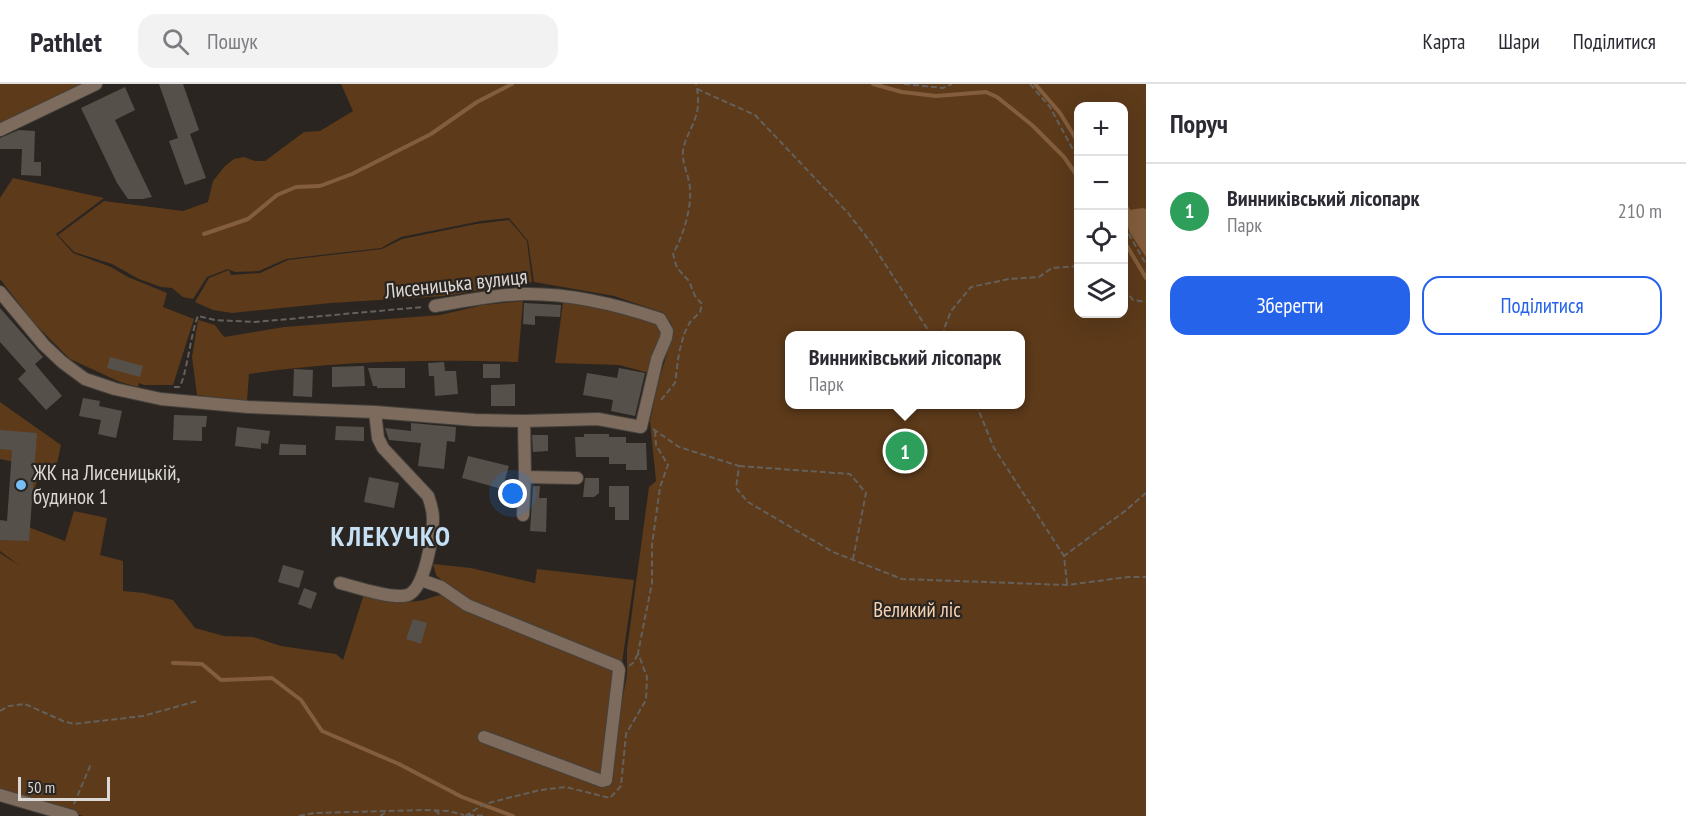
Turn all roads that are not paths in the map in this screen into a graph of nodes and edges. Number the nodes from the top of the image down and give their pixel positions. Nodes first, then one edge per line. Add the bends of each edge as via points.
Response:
1 (96, 84) edge
2 (0, 130) edge
3 (0, 292) edge
4 (435, 306) road end
5 (375, 412) junction
6 (524, 421) junction
7 (525, 477) junction
8 (577, 478) dead end
9 (523, 515) dead end
10 (421, 580) junction
11 (340, 583) dead end
12 (484, 736) dead end
13 (0, 795) edge
14 (71, 816) edge

1 - 2 street
3 - 5 street via 62,362 85,379 115,389 161,399 248,407
4 - 6 street, Лисеницька вулиця via 522,294 549,295 589,299 660,319 667,331 666,338 641,427 598,419
5 - 6 street
5 - 10 street via 383,448 432,505 431,538
6 - 7 street
7 - 8 street
7 - 9 street
10 - 11 street via 415,590 404,596
10 - 12 street via 441,587 467,605 618,666 606,780
13 - 14 street

